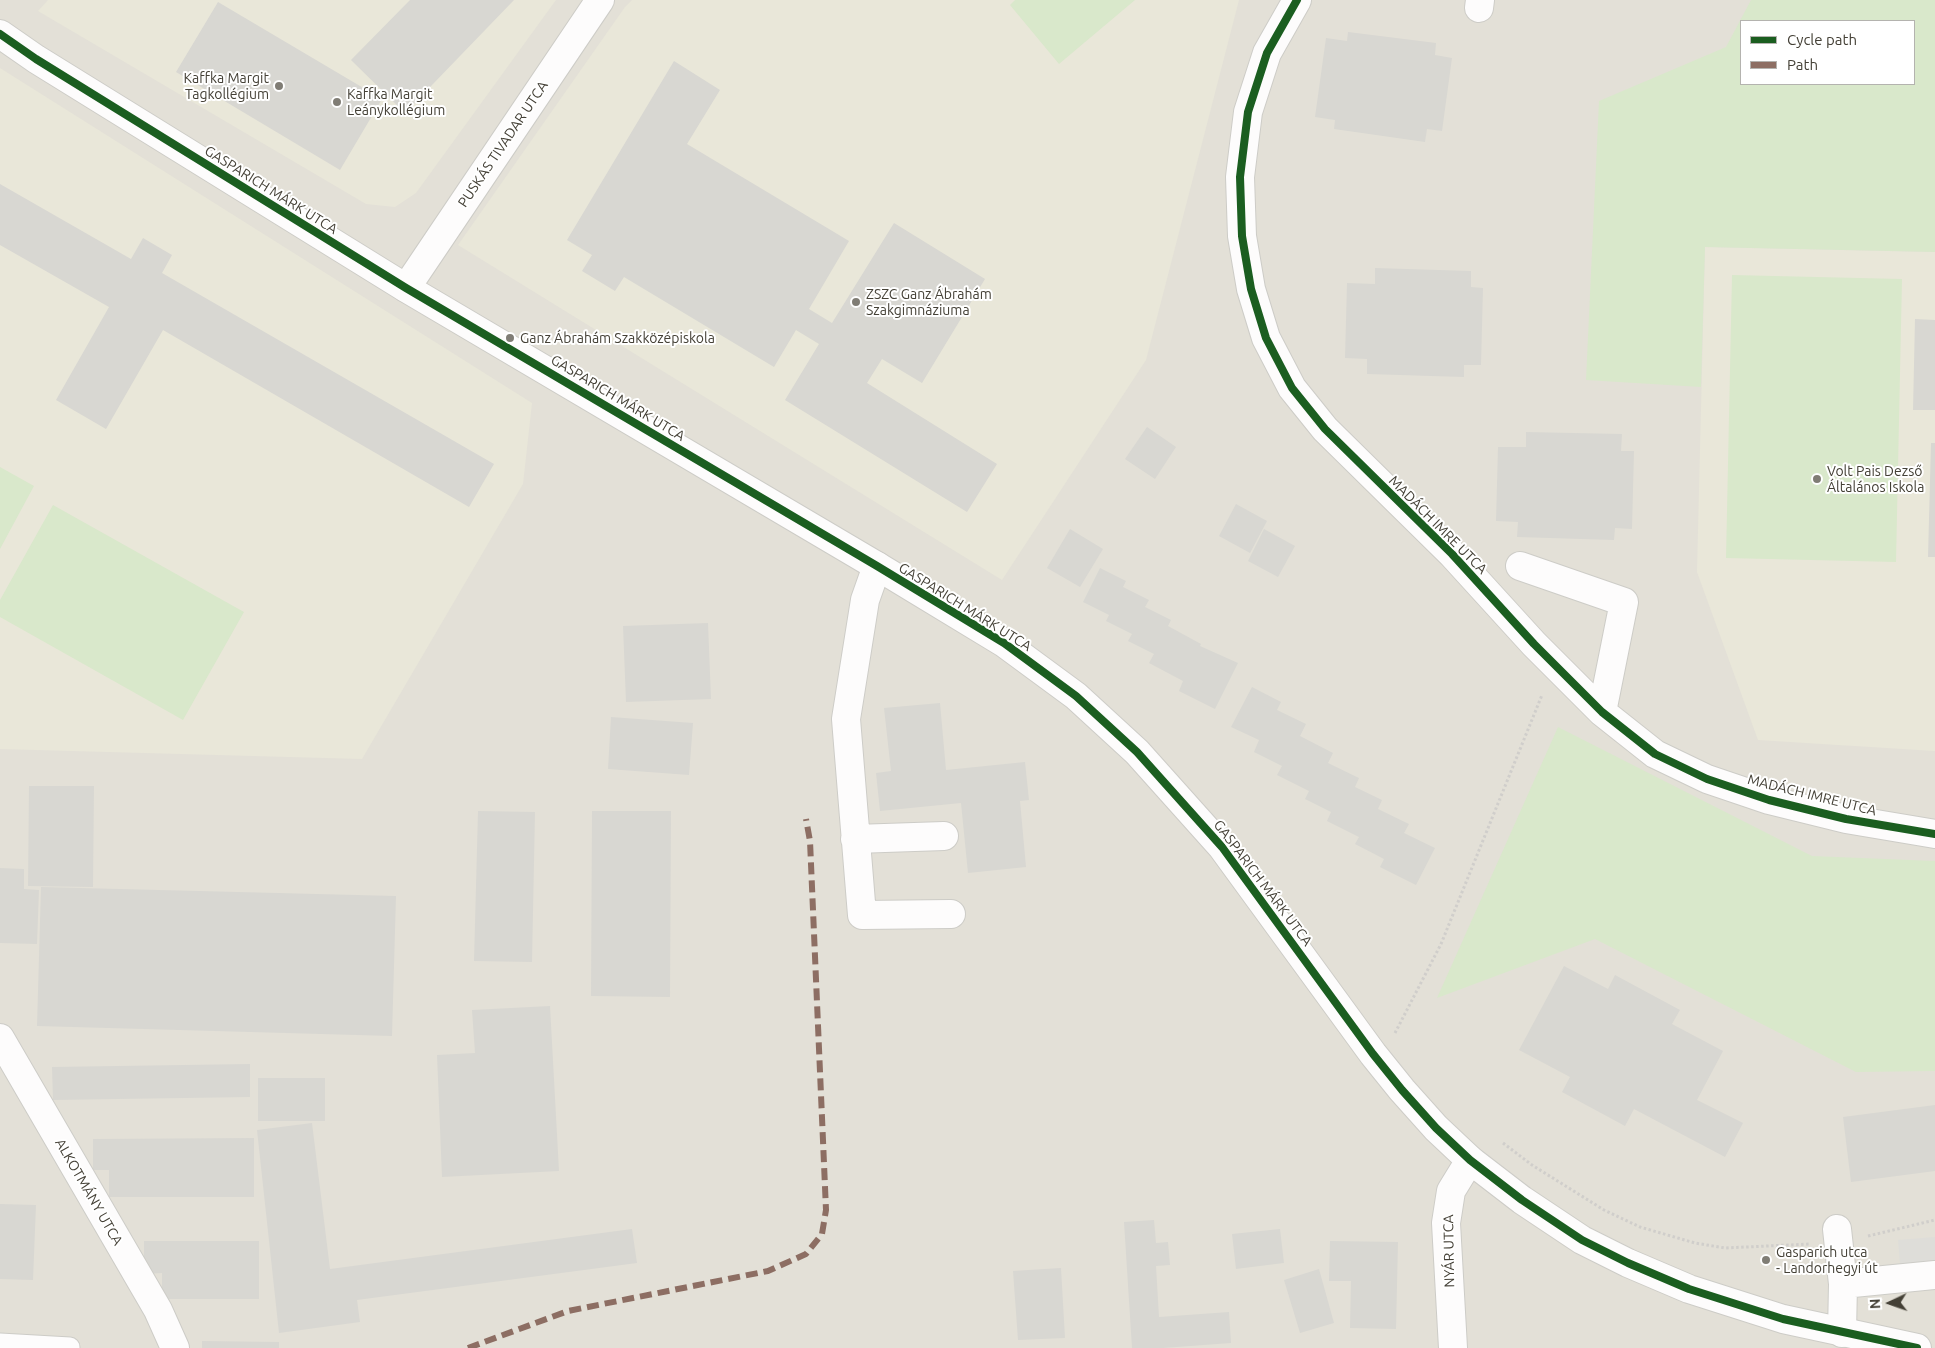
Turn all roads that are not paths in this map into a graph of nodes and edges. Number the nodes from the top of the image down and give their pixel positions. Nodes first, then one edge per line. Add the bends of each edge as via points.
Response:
1 (600, 0) edge
2 (1297, 0) edge
3 (0, 34) edge
4 (406, 288) junction
5 (877, 566) junction
6 (1520, 566) dead end
7 (1602, 712) junction
8 (1935, 834) edge
9 (944, 836) dead end
10 (855, 839) junction
11 (951, 914) dead end
12 (0, 1038) edge
13 (1470, 1160) junction
14 (1838, 1235) road end
15 (1935, 1275) edge
16 (1843, 1284) junction
17 (1842, 1333) junction
18 (0, 1343) edge
19 (70, 1347) edge
20 (175, 1348) edge
21 (1453, 1348) edge
22 (1917, 1348) edge

1 - 4 street, PUSKÁS TIVADAR UTCA
2 - 7 street, MADÁCH IMRE UTCA via 1267,53 1248,112 1240,176 1242,236 1251,289 1266,338 1292,388 1325,429 1452,554
3 - 4 street, GASPARICH MÁRK UTCA
4 - 5 street, GASPARICH MÁRK UTCA
5 - 10 street via 865,600 846,719
5 - 13 street, GASPARICH MÁRK UTCA via 1004,643 1076,696 1138,752 1222,847 1402,1090
6 - 7 street via 1624,602
7 - 8 street, MADÁCH IMRE UTCA via 1655,754 1707,779 1769,800 1846,820
9 - 10 street
10 - 11 street via 862,915
12 - 20 street, ALKOTMÁNY UTCA via 158,1310
13 - 17 street, GASPARICH MÁRK UTCA via 1582,1240 1628,1263 1689,1289 1783,1319
13 - 21 street, NYÁR UTCA via 1451,1191 1446,1222
14 - 16 street
15 - 16 street
16 - 17 street
17 - 22 street, GASPARICH MÁRK UTCA
18 - 19 lane

